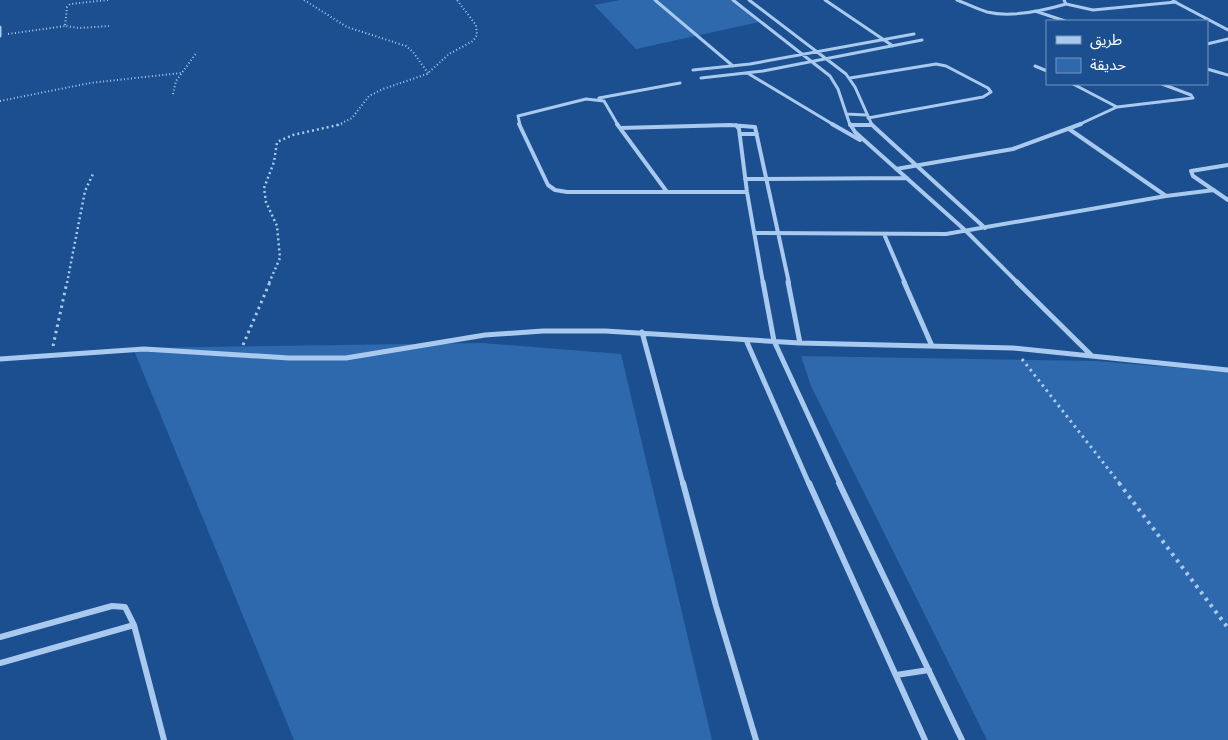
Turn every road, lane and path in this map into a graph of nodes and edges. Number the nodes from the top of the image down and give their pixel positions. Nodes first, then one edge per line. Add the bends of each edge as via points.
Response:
1 (108, 0) edge
2 (304, 0) edge
3 (457, 0) edge
4 (656, 0) edge
5 (733, 0) edge
6 (749, 0) edge
7 (825, 0) edge
8 (957, 0) edge
9 (1171, 0) edge
10 (1065, 2) edge
11 (1176, 2) junction
12 (1034, 11) junction
13 (1062, 20) edge
14 (65, 26) junction
15 (109, 26) dead end
16 (0, 27) edge
17 (1228, 30) edge
18 (914, 34) dead end
19 (0, 36) edge
20 (883, 39) junction
21 (1228, 39) edge
22 (922, 40) dead end
23 (1208, 44) edge
24 (893, 46) junction
25 (817, 51) junction
26 (197, 52) dead end
27 (802, 54) junction
28 (827, 59) junction
29 (812, 62) junction
30 (733, 66) junction
31 (1035, 66) dead end
32 (1208, 69) edge
33 (692, 70) dead end
34 (1046, 71) edge
35 (181, 73) junction
36 (428, 73) junction
37 (749, 74) junction
38 (1228, 76) edge
39 (701, 78) dead end
40 (850, 78) junction
41 (680, 83) dead end
42 (1075, 85) edge
43 (1165, 85) edge
44 (174, 94) dead end
45 (596, 99) junction
46 (0, 101) edge
47 (1117, 107) junction
48 (846, 114) junction
49 (867, 116) junction
50 (736, 125) junction
51 (850, 125) junction
52 (871, 125) junction
53 (620, 128) junction
54 (1069, 129) junction
55 (740, 134) junction
56 (757, 134) junction
57 (868, 144) junction
58 (1228, 165) edge
59 (914, 166) junction
60 (896, 168) junction
61 (93, 174) dead end
62 (907, 178) junction
63 (745, 179) junction
64 (768, 179) junction
65 (1214, 190) junction
66 (667, 192) junction
67 (747, 192) junction
68 (1166, 196) junction
69 (1228, 200) edge
70 (985, 228) junction
71 (966, 231) junction
72 (754, 233) junction
73 (779, 233) junction
74 (884, 234) junction
75 (642, 332) junction
76 (746, 340) junction
77 (774, 341) junction
78 (800, 343) junction
79 (932, 346) junction
80 (1014, 348) junction
81 (51, 354) junction
82 (238, 355) junction
83 (1091, 355) junction
84 (0, 358) edge
85 (1228, 370) edge
86 (134, 625) junction
87 (1228, 628) edge
88 (0, 637) edge
89 (0, 663) edge
90 (928, 670) junction
91 (896, 675) junction
92 (164, 740) edge
93 (756, 740) edge
94 (925, 740) edge
95 (962, 740) edge

1 - 14 path via 70,4
2 - 36 path via 347,27 406,46
3 - 36 path via 478,29 477,38 454,51
4 - 30 street
5 - 27 street
6 - 25 street
7 - 20 street
8 - 12 street via 990,12
9 - 11 street
10 - 11 street via 1093,10
10 - 12 street
11 - 17 street
12 - 13 street
14 - 15 path
14 - 19 path
16 - 19 street
18 - 20 street
20 - 24 street
20 - 25 street
21 - 23 street
22 - 24 street
24 - 28 street
25 - 27 street
25 - 28 street
26 - 35 path
27 - 29 street
27 - 30 street
28 - 29 street
28 - 40 street
29 - 37 street
29 - 48 street via 836,84
30 - 33 street
31 - 34 street
32 - 38 street
35 - 44 path
35 - 46 path via 121,77
36 - 82 path via 367,98 346,123 277,142 274,162 264,188 266,202 277,226 280,258
37 - 39 street
37 - 57 street
40 - 49 street via 857,87
40 - 49 street via 936,64 946,66 991,92 983,97
41 - 45 street
42 - 47 street
43 - 47 street via 1193,98
45 - 53 street via 605,102
45 - 66 street via 586,98 518,116 548,185 554,190 567,192
47 - 54 street
48 - 49 street
48 - 51 street
49 - 52 street
50 - 53 street
50 - 55 street
50 - 56 street via 754,126
51 - 52 street
51 - 57 street
52 - 59 street
53 - 66 street
54 - 59 street via 1013,149
54 - 68 street
55 - 56 street
55 - 63 street
56 - 64 street
57 - 60 street
58 - 65 street via 1191,171 1193,176
59 - 60 street
59 - 70 street
60 - 62 street
61 - 81 path via 85,191
62 - 64 street
62 - 71 street
63 - 64 street
63 - 67 street
64 - 73 street
65 - 68 street
65 - 69 street
66 - 67 street
67 - 72 street
68 - 70 street
70 - 71 street
71 - 74 street
71 - 83 street
72 - 73 street
72 - 77 street
73 - 74 street
73 - 78 street
74 - 79 street
75 - 76 street
75 - 82 street via 542,331 485,335 346,358
75 - 93 street
76 - 77 street
76 - 91 street
77 - 78 street
77 - 90 street
78 - 79 street
79 - 80 street
80 - 83 street
80 - 87 path
81 - 82 street via 144,349
81 - 84 street
83 - 85 street
86 - 88 street via 126,607 116,605
86 - 89 street
86 - 92 street
90 - 91 street
90 - 95 street
91 - 94 street

